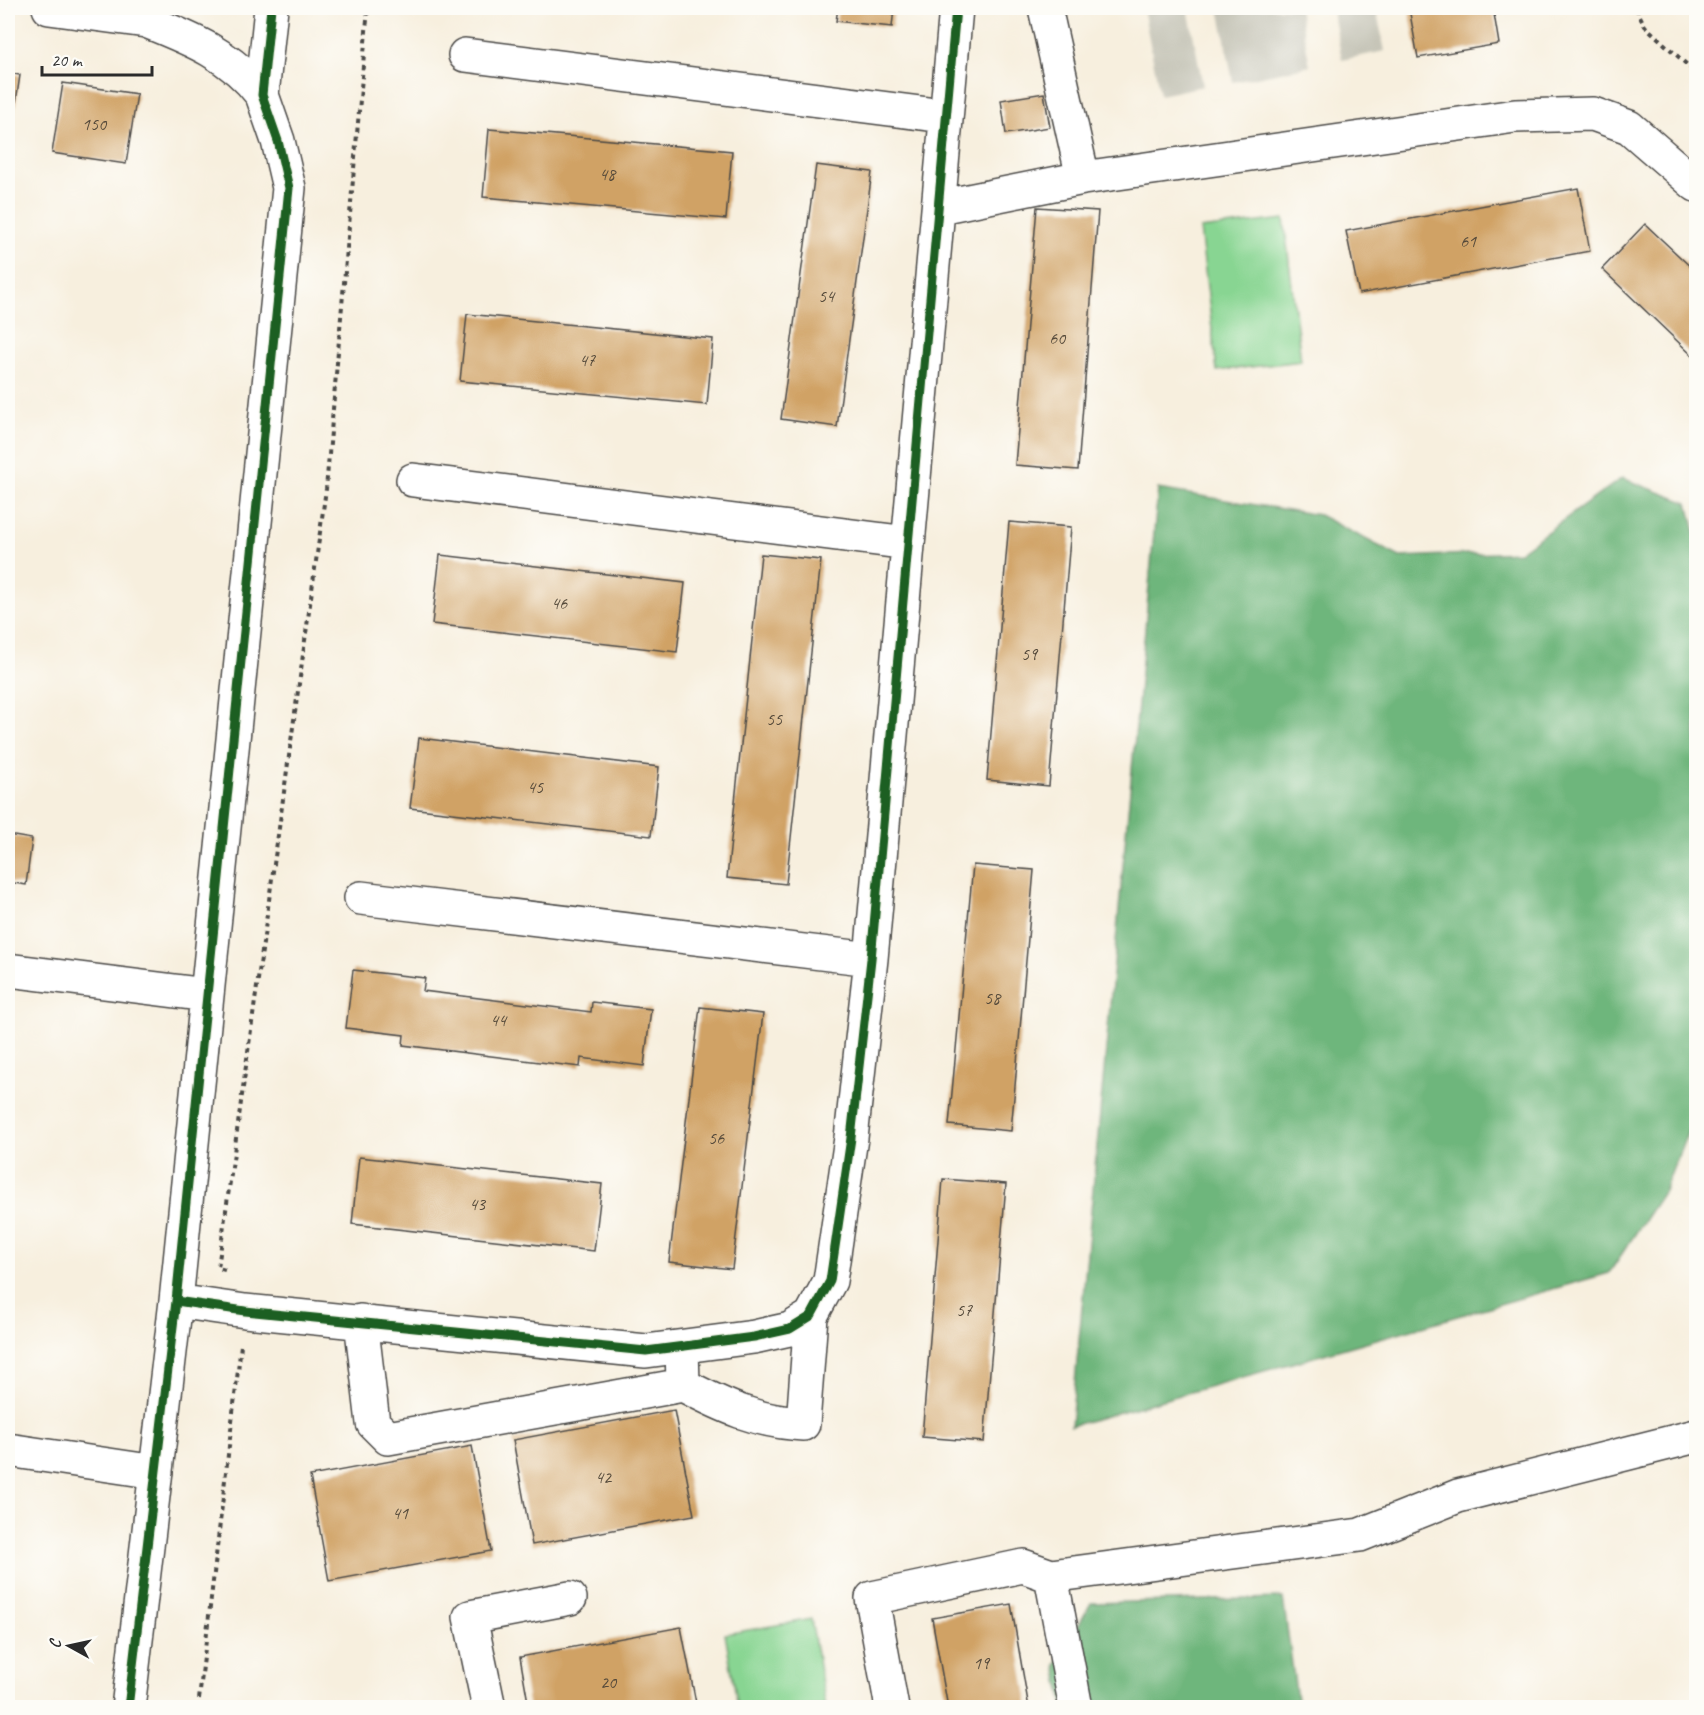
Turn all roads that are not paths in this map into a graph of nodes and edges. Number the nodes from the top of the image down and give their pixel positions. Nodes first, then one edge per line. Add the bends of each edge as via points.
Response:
1 (49, 8) edge
2 (271, 8) edge
3 (956, 8) edge
4 (1046, 8) edge
5 (147, 14) edge
6 (465, 55) dead end
7 (262, 95) junction
8 (944, 116) junction
9 (1083, 178) junction
10 (1696, 185) edge
11 (939, 207) junction
12 (413, 480) dead end
13 (908, 543) junction
14 (361, 898) dead end
15 (872, 959) junction
16 (8, 970) edge
17 (207, 994) junction
18 (176, 1301) junction
19 (811, 1316) junction
20 (361, 1321) junction
21 (682, 1347) junction
22 (683, 1385) junction
23 (1696, 1436) edge
24 (8, 1450) edge
25 (156, 1472) junction
26 (1051, 1576) junction
27 (570, 1598) dead end
28 (128, 1707) edge
29 (489, 1707) edge
30 (892, 1707) edge
31 (1076, 1707) edge

1 - 5 street
2 - 7 street
3 - 8 street
4 - 9 street
5 - 7 street via 225,57 247,74
6 - 8 street
7 - 17 street via 289,188
8 - 11 street
9 - 10 street via 1515,116 1593,114 1629,127
9 - 11 street
11 - 13 street
12 - 13 street
13 - 15 street
14 - 15 street
15 - 19 street via 830,1281
16 - 17 street
17 - 18 street
18 - 20 street
18 - 25 street
19 - 21 street via 790,1329
19 - 22 street via 803,1424 780,1423 730,1410
20 - 21 street via 646,1351
20 - 22 street via 373,1424 388,1438
21 - 22 street
23 - 26 street via 1458,1496 1360,1535
24 - 25 street
25 - 28 street
26 - 30 street via 1023,1566 872,1598
26 - 31 street
27 - 29 street via 470,1617

